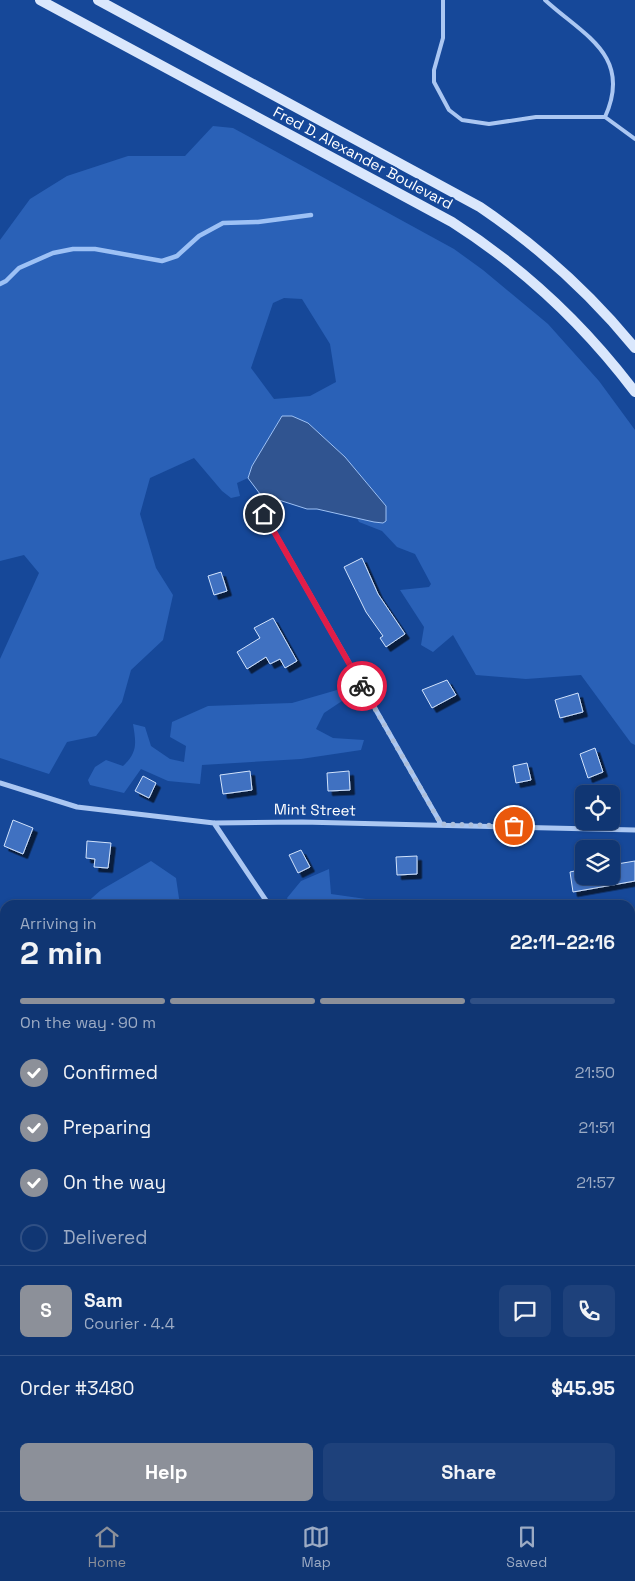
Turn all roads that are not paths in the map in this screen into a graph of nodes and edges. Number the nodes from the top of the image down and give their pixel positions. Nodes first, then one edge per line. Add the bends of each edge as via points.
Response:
1 (40, 0) edge
2 (98, 0) edge
3 (443, 0) edge
4 (545, 0) edge
5 (605, 117) junction
6 (635, 139) edge
7 (635, 348) edge
8 (635, 392) edge
9 (264, 514) dead end
10 (0, 783) edge
11 (214, 823) junction
12 (441, 824) junction
13 (635, 830) edge
14 (266, 900) edge

1 - 8 main road, Fred D. Alexander Boulevard via 452,222 481,241 553,298 610,358
2 - 7 main road, Fred D. Alexander Boulevard via 480,207 536,247 570,278
3 - 5 lane via 443,38 434,82 449,110 462,120 489,124 536,117
4 - 5 lane via 603,50 615,87 614,98
5 - 6 lane
9 - 12 street
10 - 11 street, Mint Street via 77,807
11 - 12 street, Mint Street
11 - 14 street
12 - 13 street, Mint Street

